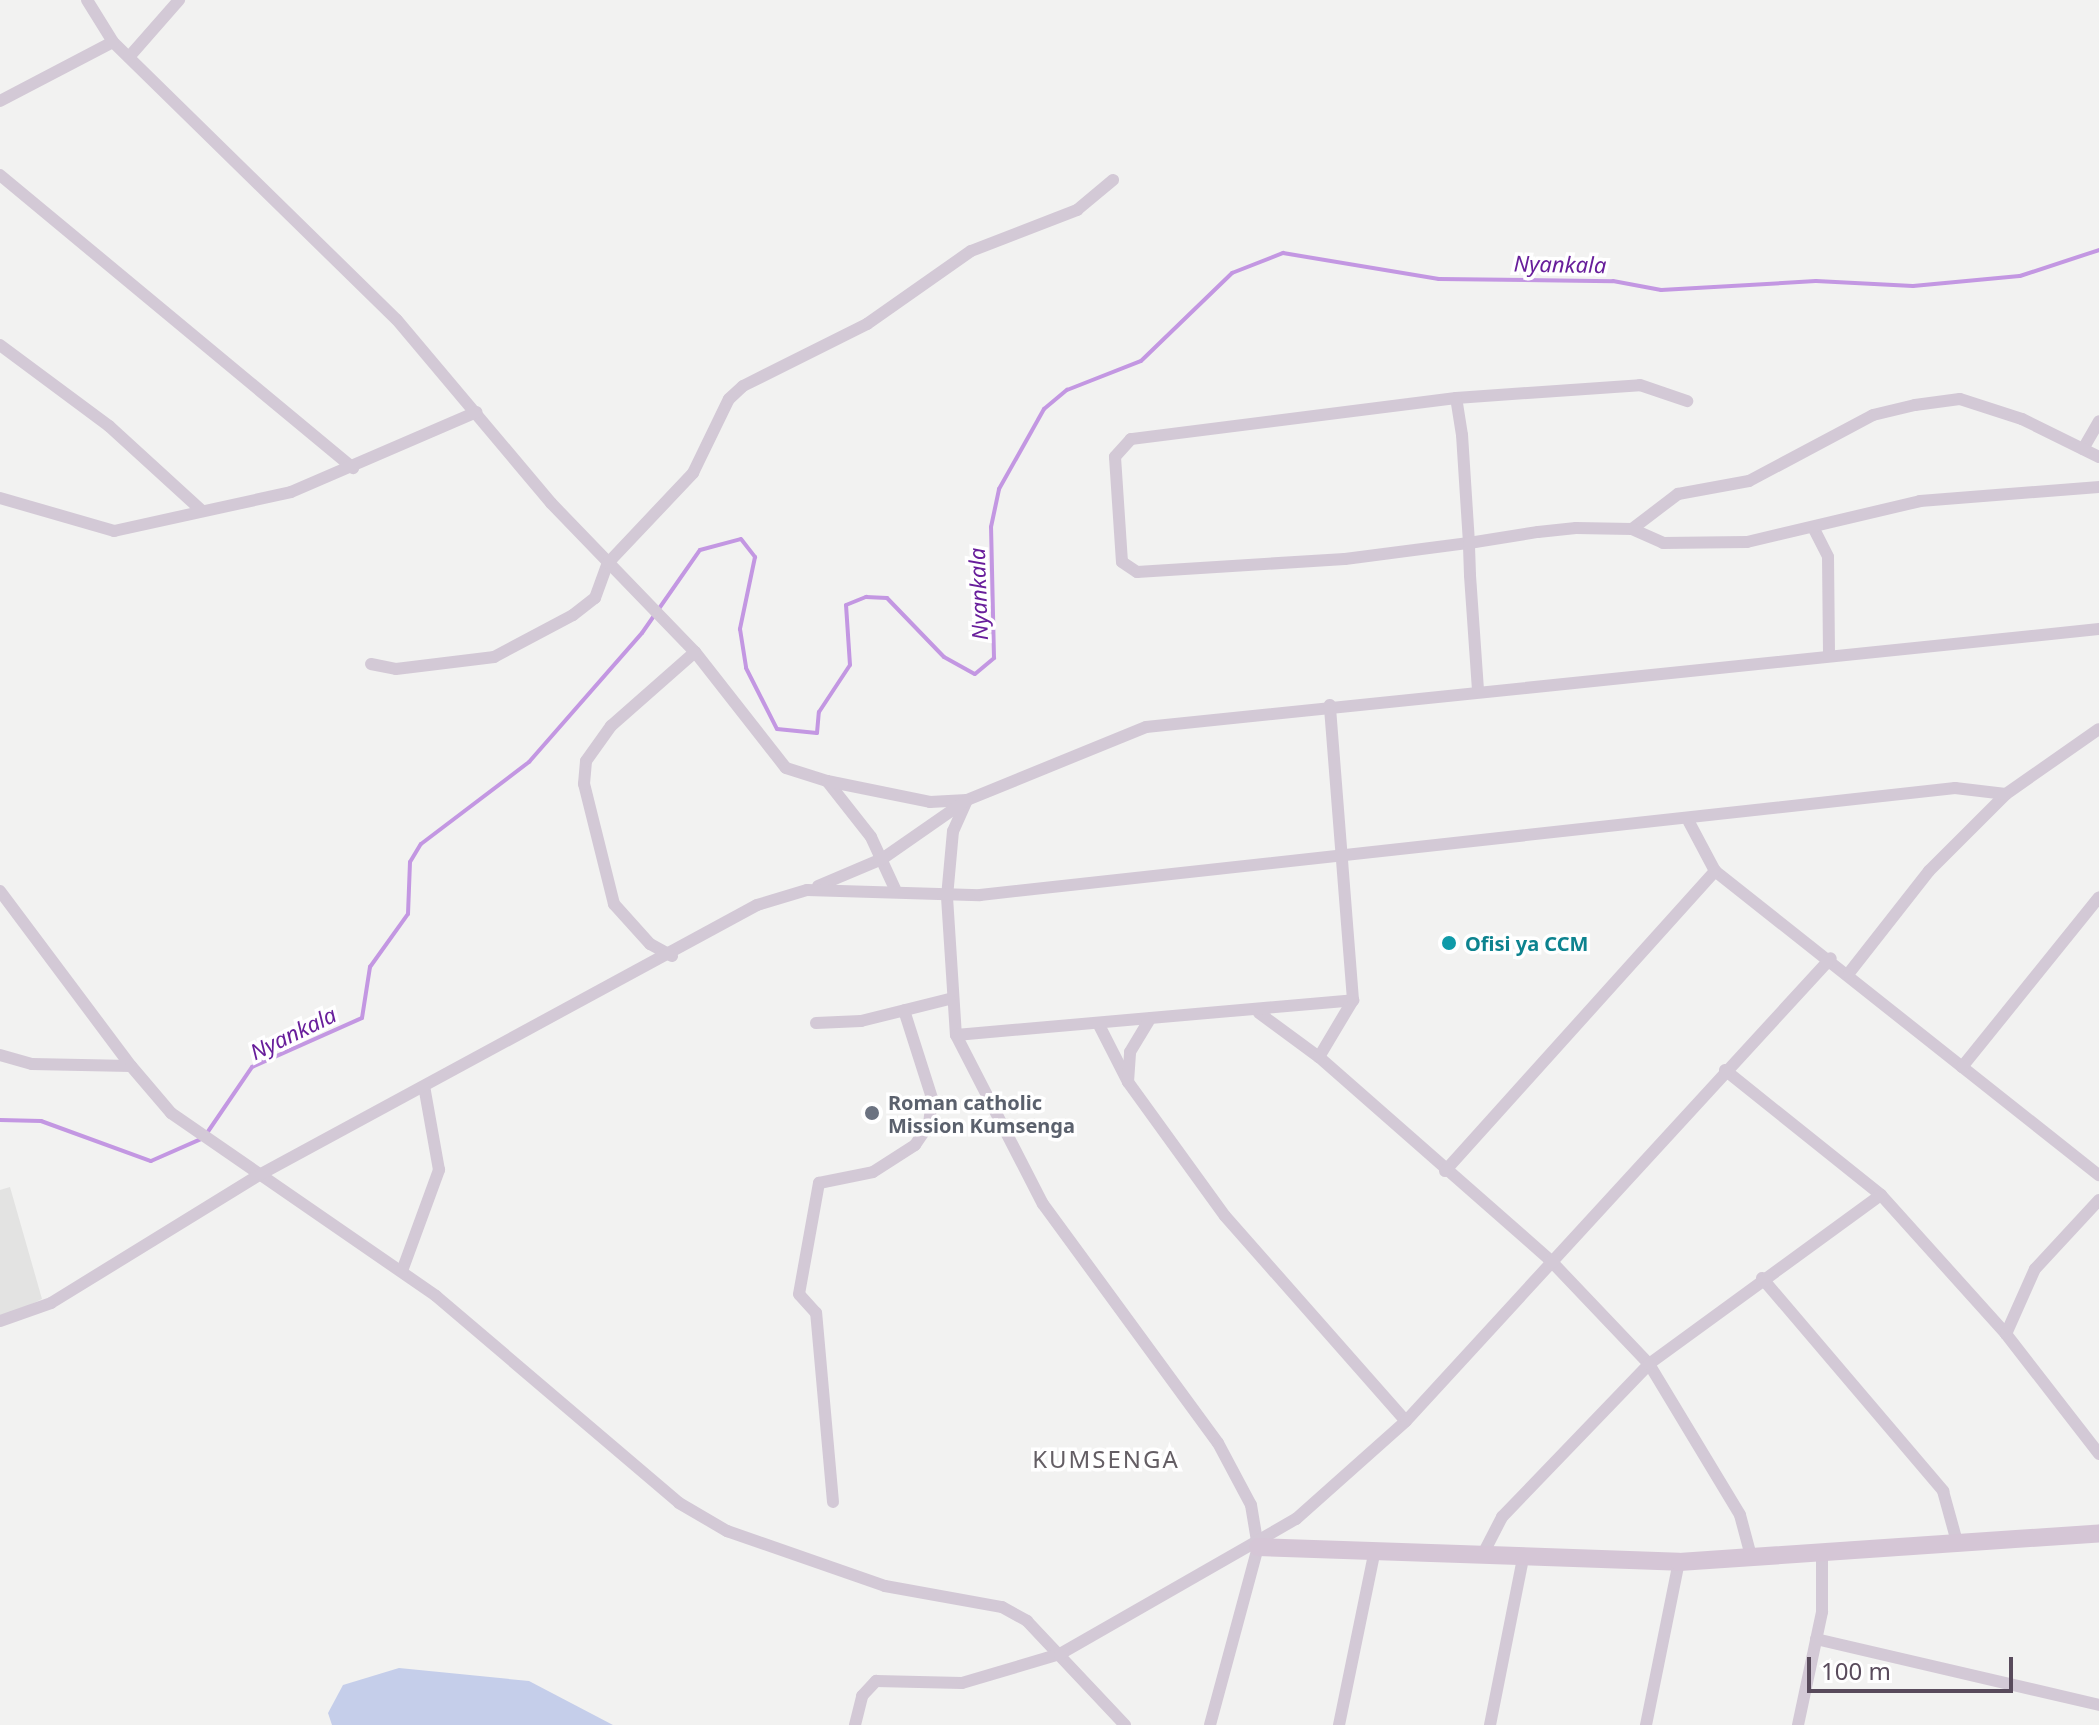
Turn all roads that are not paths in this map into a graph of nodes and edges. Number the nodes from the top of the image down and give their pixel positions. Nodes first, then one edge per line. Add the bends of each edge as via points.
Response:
1 (87, 0) edge
2 (179, 0) edge
3 (113, 42) junction
4 (129, 57) junction
5 (0, 101) edge
6 (0, 175) edge
7 (1113, 180) dead end
8 (0, 345) edge
9 (1456, 398) junction
10 (1687, 401) dead end
11 (477, 412) junction
12 (2099, 421) edge
13 (2083, 449) junction
14 (2099, 457) edge
15 (353, 468) junction
16 (2099, 487) edge
17 (0, 498) edge
18 (202, 511) junction
19 (1632, 529) junction
20 (1814, 529) junction
21 (1469, 543) junction
22 (608, 563) junction
23 (2099, 629) edge
24 (695, 652) junction
25 (1829, 656) junction
26 (371, 664) dead end
27 (1478, 690) junction
28 (1330, 705) junction
29 (2099, 729) edge
30 (827, 781) junction
31 (2006, 794) junction
32 (967, 800) junction
33 (1689, 822) junction
34 (1343, 855) junction
35 (882, 859) junction
36 (1715, 871) junction
37 (895, 889) junction
38 (807, 890) junction
39 (0, 891) edge
40 (947, 897) junction
41 (2099, 897) edge
42 (672, 956) junction
43 (1831, 958) junction
44 (1849, 973) junction
45 (949, 999) junction
46 (1353, 1000) junction
47 (904, 1010) junction
48 (1259, 1013) junction
49 (1150, 1019) junction
50 (816, 1023) dead end
51 (1099, 1025) junction
52 (956, 1035) junction
53 (0, 1055) edge
54 (1319, 1057) junction
55 (131, 1066) junction
56 (1962, 1067) junction
57 (1725, 1070) junction
58 (1128, 1082) junction
59 (424, 1086) junction
60 (1445, 1171) junction
61 (261, 1174) junction
62 (2099, 1175) edge
63 (1881, 1195) junction
64 (2099, 1200) edge
65 (1551, 1261) junction
66 (402, 1271) junction
67 (1762, 1278) junction
68 (0, 1321) edge
69 (2006, 1334) junction
70 (1649, 1364) junction
71 (1406, 1421) junction
72 (2099, 1454) edge
73 (833, 1502) dead end
74 (2099, 1533) edge
75 (1957, 1542) junction
76 (1258, 1547) junction
77 (1822, 1551) junction
78 (1483, 1554) junction
79 (1374, 1555) junction
80 (1751, 1556) junction
81 (1523, 1559) junction
82 (1679, 1562) junction
83 (1816, 1639) junction
84 (1060, 1654) junction
85 (2099, 1705) edge
86 (855, 1725) edge
87 (1125, 1725) edge
88 (1210, 1725) edge
89 (1339, 1725) edge
90 (1490, 1725) edge
91 (1646, 1725) edge
92 (1798, 1725) edge

1 - 3 street
2 - 4 street
3 - 4 street
3 - 5 street
4 - 11 street via 397,320
6 - 15 street
7 - 22 street via 1077,210 961,257 867,324 743,386 729,399 693,473
8 - 18 street via 109,426
9 - 10 street via 1640,385
9 - 21 street
9 - 21 street via 1131,439 1115,457 1122,562 1137,572
11 - 15 street
11 - 22 street
12 - 13 street
13 - 14 street
13 - 19 street via 1960,399 1915,405 1873,415 1749,481 1678,494
15 - 18 street
16 - 20 street via 1920,501
17 - 18 street via 114,531
19 - 20 street via 1691,545
19 - 21 street
20 - 25 street via 1828,557
21 - 27 street
22 - 24 street
22 - 26 street via 595,598 494,657 396,669
23 - 25 street
24 - 30 street via 786,768
24 - 42 street via 611,726 586,761 584,784 614,904
25 - 27 street
27 - 28 street
28 - 32 street via 1146,727
28 - 34 street
29 - 31 street
30 - 32 street via 930,802
30 - 35 street
31 - 33 street via 1955,788
31 - 44 street via 1929,871
32 - 35 street
32 - 40 street via 953,831
33 - 34 street
33 - 36 street
34 - 40 street
34 - 46 street
35 - 37 street
35 - 38 street
36 - 43 street
36 - 60 street
37 - 38 street
37 - 40 street
38 - 42 street via 757,905
39 - 55 street
40 - 45 street
41 - 56 street
42 - 59 street
43 - 44 street
43 - 57 street
44 - 56 street
45 - 47 street
45 - 52 street
46 - 48 street
46 - 54 street
47 - 50 street
47 - 73 street via 932,1098 929,1124 915,1145 873,1172 819,1183 799,1294 816,1313
48 - 49 street
48 - 54 street
49 - 51 street
49 - 58 street via 1130,1052
51 - 52 street
51 - 58 street
52 - 76 street via 1043,1204 1218,1443 1251,1505
53 - 55 street via 32,1064
54 - 60 street
55 - 61 street via 171,1113
56 - 62 street
57 - 63 street
57 - 65 street
58 - 71 street via 1225,1216
59 - 61 street
59 - 66 street via 439,1170
60 - 65 street
61 - 66 street
61 - 68 street via 51,1303
63 - 67 street
63 - 69 street
64 - 69 street via 2035,1269
65 - 70 street
65 - 71 street
66 - 84 street via 679,1503 727,1531 885,1586 1002,1607
67 - 70 street
67 - 75 street via 1943,1491
69 - 72 street
70 - 78 street via 1502,1517
70 - 80 street via 1740,1515
71 - 76 street
74 - 75 street
75 - 77 street
76 - 79 street
76 - 84 street
76 - 88 street
77 - 80 street
77 - 83 street
78 - 79 street
78 - 81 street
79 - 89 street
80 - 82 street
81 - 82 street
81 - 90 street
82 - 91 street
83 - 85 street
83 - 92 street
84 - 86 street via 962,1683 876,1681 862,1696
84 - 87 street

